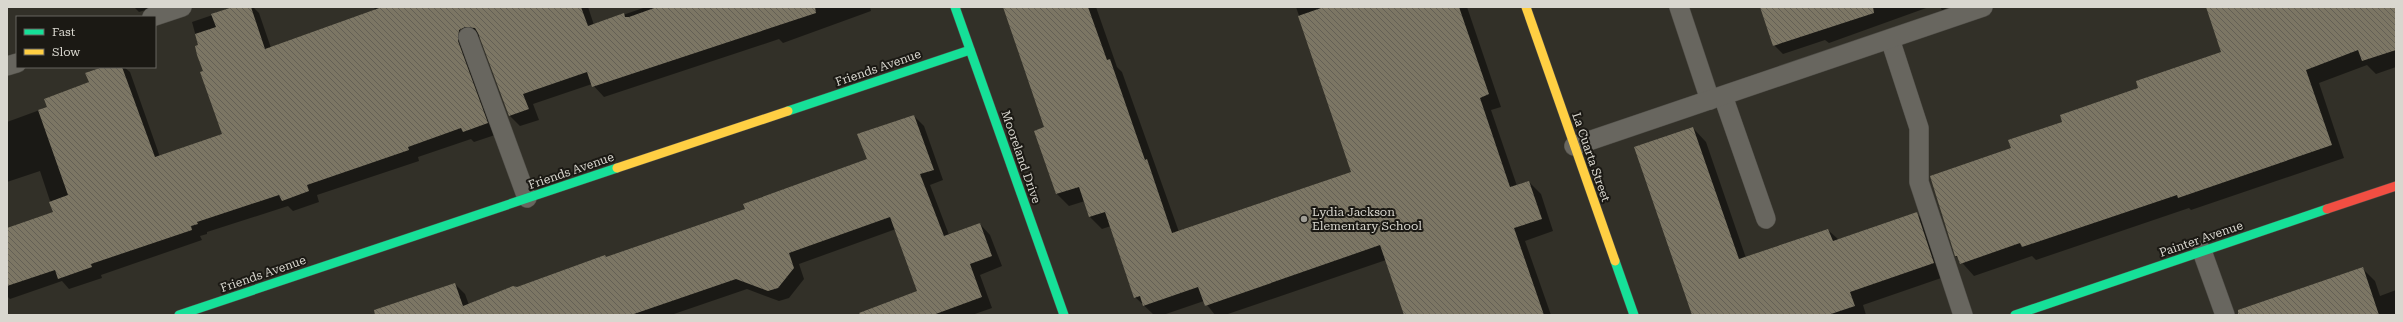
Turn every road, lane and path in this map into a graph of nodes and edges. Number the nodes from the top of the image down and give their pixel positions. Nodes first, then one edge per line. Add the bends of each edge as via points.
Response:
1 (182, 7) edge
2 (955, 7) edge
3 (1526, 7) edge
4 (1679, 7) edge
5 (1983, 7) edge
6 (155, 16) edge
7 (468, 37) dead end
8 (1890, 39) junction
9 (970, 50) junction
10 (1716, 98) junction
11 (1574, 146) junction
12 (2396, 186) edge
13 (527, 198) junction
14 (1766, 220) dead end
15 (2202, 251) junction
16 (179, 315) edge
17 (1064, 315) edge
18 (1634, 315) edge
19 (1963, 315) edge
20 (2015, 315) edge
21 (2225, 315) edge

1 - 6 lane
2 - 9 street, Mooreland Drive
3 - 11 street, La Cuarta Street
4 - 10 lane
5 - 8 lane
7 - 13 lane
8 - 10 lane
8 - 19 lane via 1919,128 1919,182
9 - 13 street, Friends Avenue
9 - 17 street, Mooreland Drive
10 - 11 lane
10 - 14 lane
11 - 18 street, La Cuarta Street
12 - 15 street, Painter Avenue
13 - 16 street, Friends Avenue
15 - 20 street, Painter Avenue
15 - 21 lane

